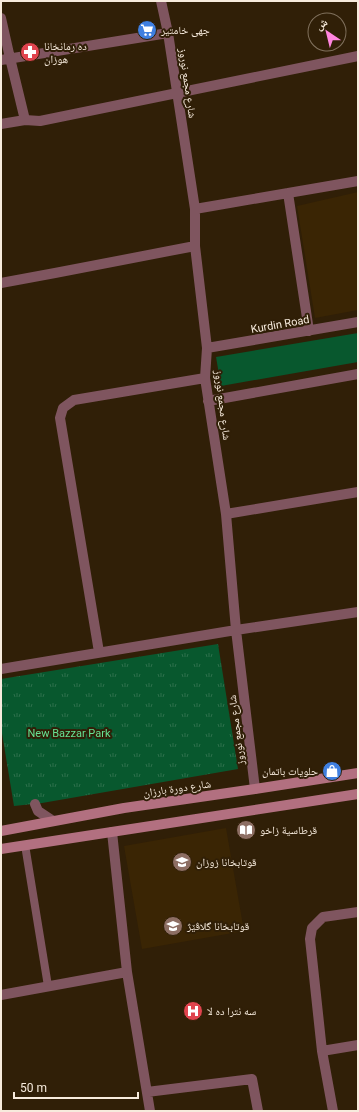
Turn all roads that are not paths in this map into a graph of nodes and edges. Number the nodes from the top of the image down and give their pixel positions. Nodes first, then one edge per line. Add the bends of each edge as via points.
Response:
1 (161, 1) edge
2 (1, 18) edge
3 (168, 33) junction
4 (358, 56) edge
5 (5, 59) edge
6 (177, 93) junction
7 (25, 120) junction
8 (1, 124) edge
9 (358, 181) edge
10 (288, 194) junction
11 (194, 209) junction
12 (195, 246) junction
13 (1, 282) edge
14 (358, 322) edge
15 (309, 331) junction
16 (207, 348) junction
17 (358, 374) edge
18 (205, 378) junction
19 (208, 401) junction
20 (358, 492) edge
21 (226, 514) junction
22 (358, 612) edge
23 (236, 630) junction
24 (99, 652) junction
25 (1, 669) edge
26 (358, 773) edge
27 (255, 789) junction
28 (358, 794) edge
29 (35, 804) dead end
30 (53, 821) junction
31 (1, 831) edge
32 (112, 832) junction
33 (25, 845) junction
34 (1, 849) edge
35 (358, 912) edge
36 (127, 972) junction
37 (48, 986) junction
38 (1, 995) edge
39 (358, 1045) edge
40 (322, 1051) junction
41 (147, 1092) junction
42 (150, 1111) edge
43 (258, 1111) edge
44 (333, 1111) edge

1 - 3 street, شارع مجمع نوروز
2 - 5 street
3 - 5 street
3 - 6 street, شارع مجمع نوروز
4 - 6 street
5 - 7 street
6 - 7 street via 40,121
6 - 11 street, شارع مجمع نوروز
7 - 8 street
9 - 10 street
10 - 11 street
10 - 15 street
11 - 12 street, شارع مجمع نوروز
12 - 13 street
12 - 16 street, شارع مجمع نوروز
14 - 15 street, Kurdin Road
15 - 16 street, Kurdin Road
16 - 18 street, شارع مجمع نوروز
17 - 19 street
18 - 19 street, شارع مجمع نوروز
18 - 24 street via 74,400 63,408 60,418
19 - 21 street, شارع مجمع نوروز
20 - 21 street
21 - 23 street, شارع مجمع نوروز
22 - 23 street
23 - 24 street
23 - 27 street, شارع مجمع نوروز
24 - 25 street
26 - 27 main road, شارع دورة بارزان
27 - 30 main road, شارع دورة بارزان
28 - 32 main road
29 - 30 street via 38,811
30 - 31 main road, شارع دورة بارزان
32 - 33 main road
32 - 36 street
33 - 34 main road
33 - 37 lane
35 - 40 street via 323,917 312,928 310,939
36 - 37 street
36 - 41 street
37 - 38 street
39 - 40 street
40 - 44 street
41 - 42 street
41 - 43 street via 252,1079

